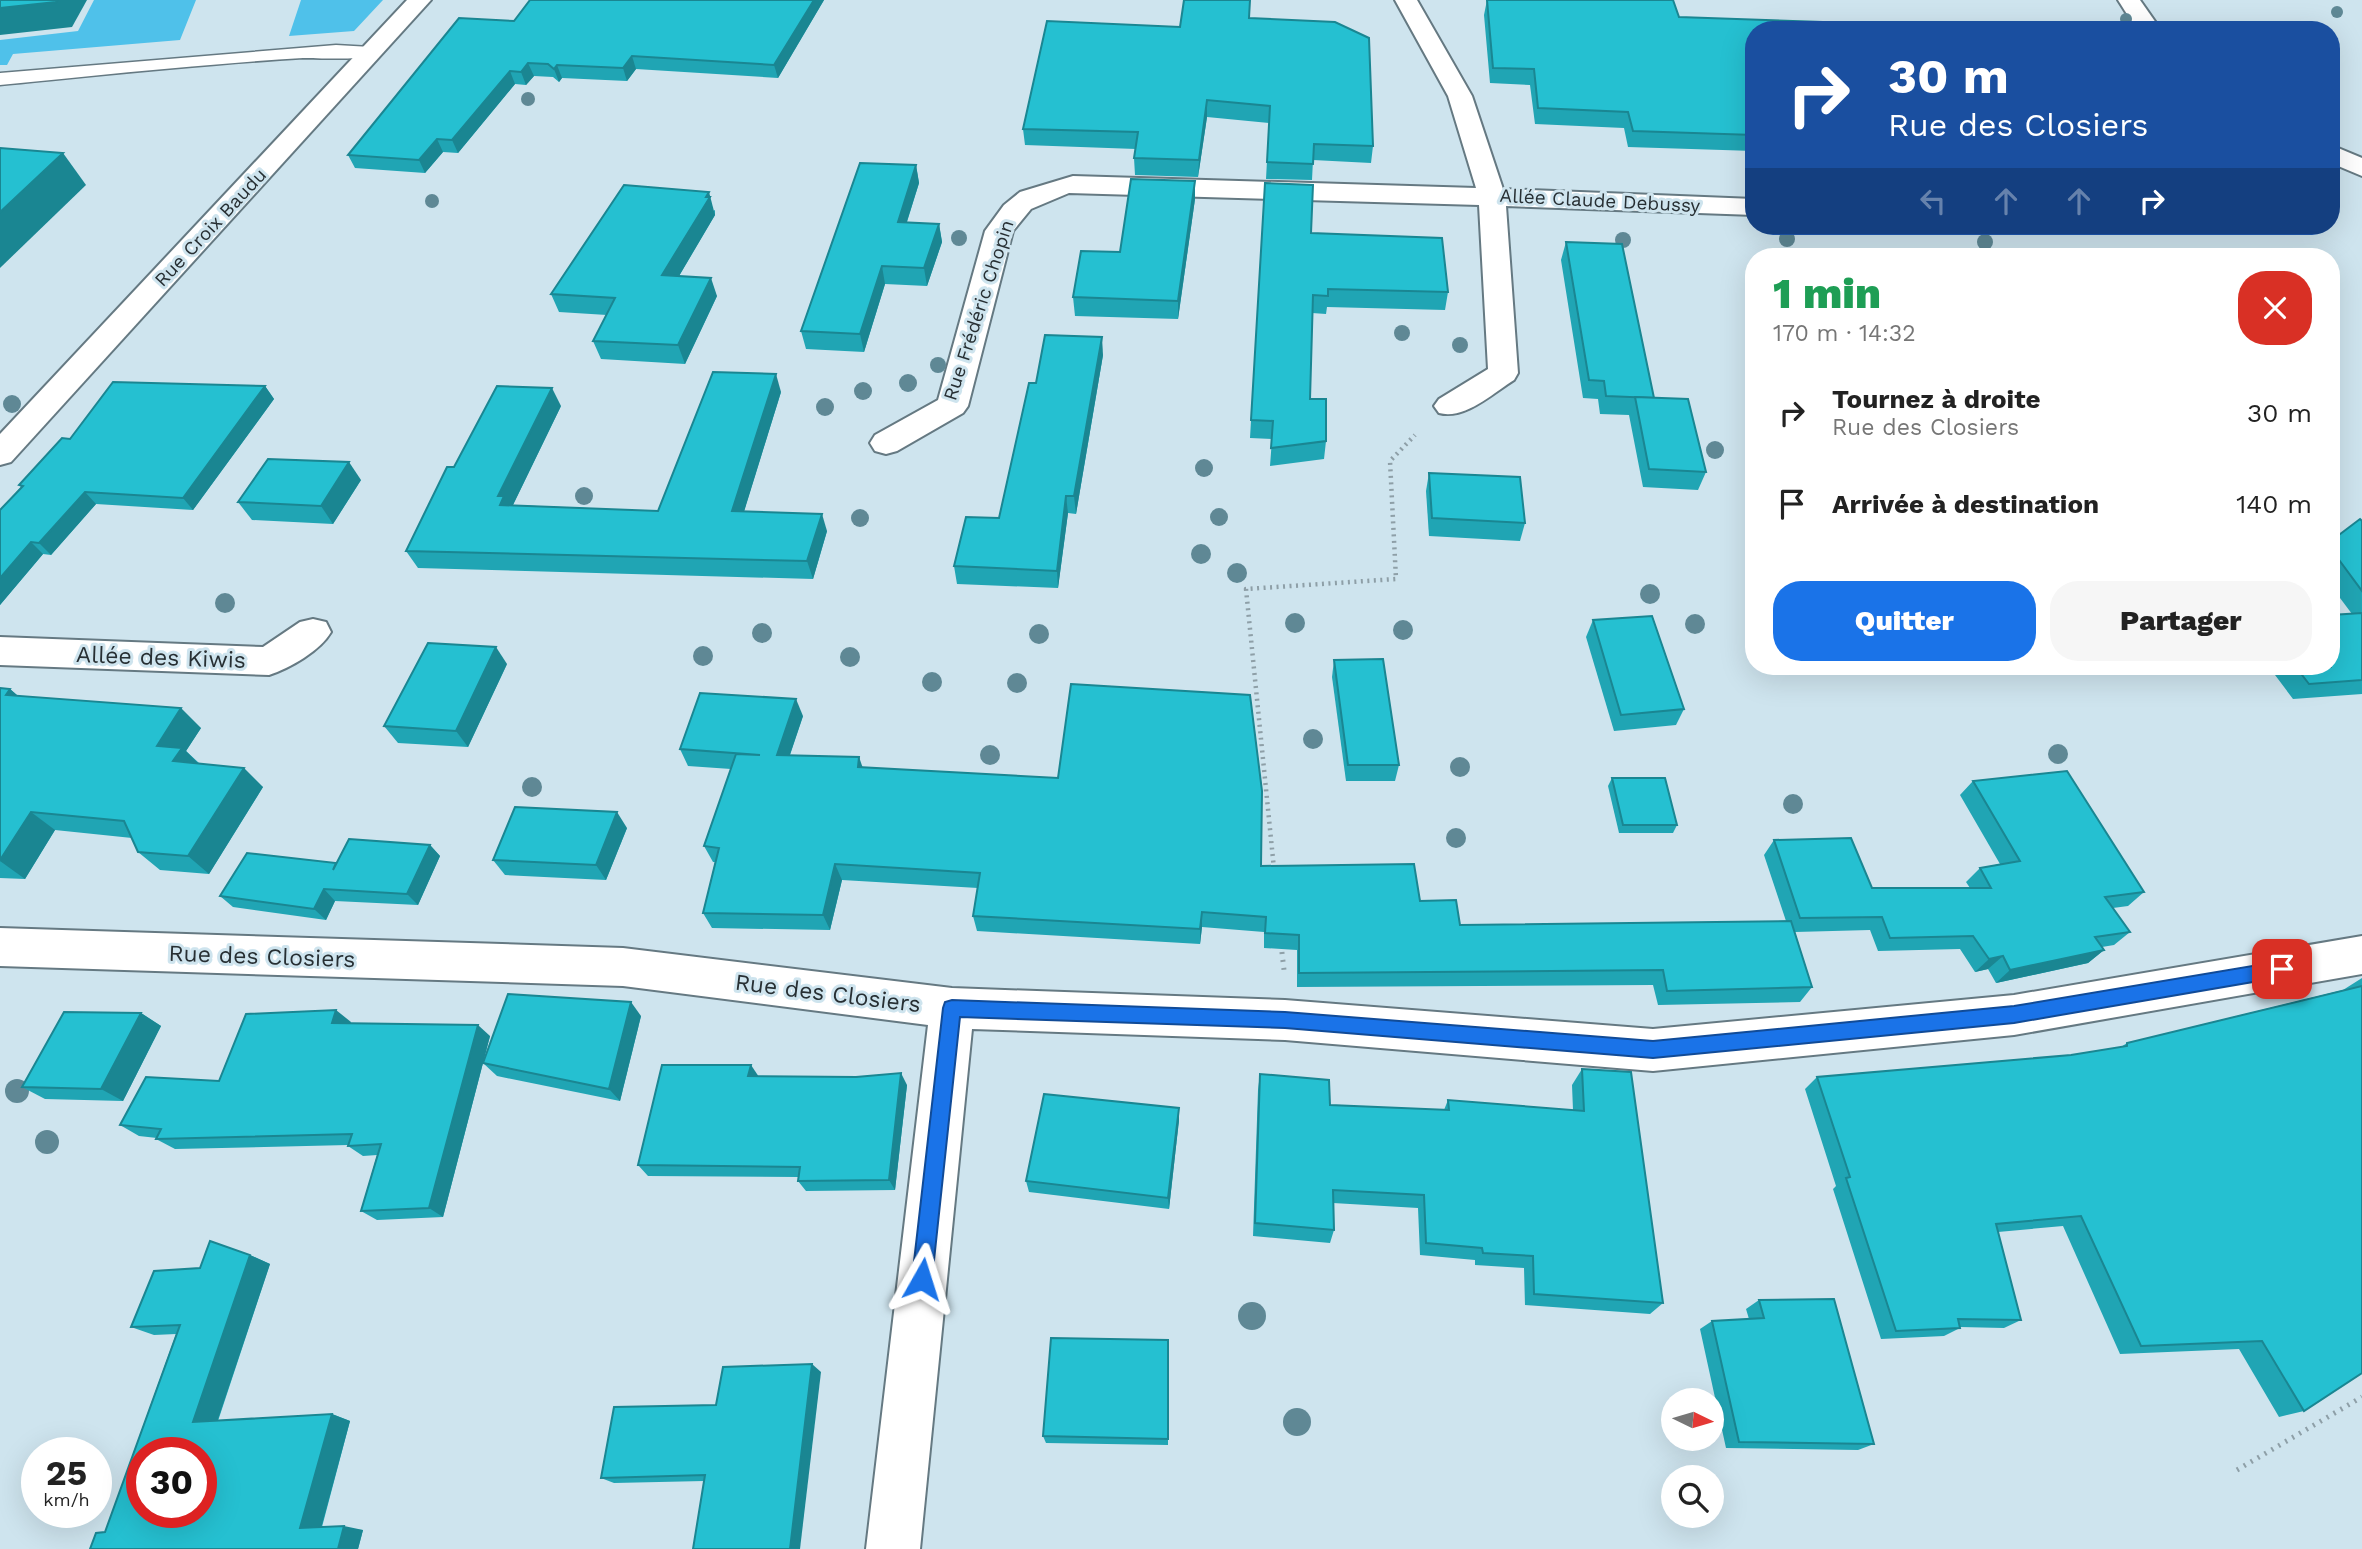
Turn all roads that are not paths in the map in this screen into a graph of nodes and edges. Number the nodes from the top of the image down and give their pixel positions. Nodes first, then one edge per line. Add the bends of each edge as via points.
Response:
1 (420, 0) edge
2 (1406, 0) edge
3 (2129, 0) edge
4 (2143, 21) edge
5 (371, 53) junction
6 (0, 79) edge
7 (2340, 157) edge
8 (2362, 168) edge
9 (1492, 197) junction
10 (1745, 207) edge
11 (1450, 406) dead end
12 (886, 443) dead end
13 (0, 454) edge
14 (313, 632) dead end
15 (0, 651) edge
16 (0, 947) edge
17 (2362, 955) edge
18 (952, 1008) junction
19 (893, 1549) edge

1 - 5 street, Rue Croix Baudu
2 - 9 street, Allée Claude Debussy via 1460,96
3 - 4 street
5 - 6 lane via 249,56
5 - 13 street, Rue Croix Baudu
7 - 8 street
9 - 10 street, Allée Claude Debussy
9 - 11 street via 1503,373
9 - 12 street, Rue Frédéric Chopin via 1073,184 1043,192 1012,208 999,231 952,405
14 - 15 street, Allée des Kiwis via 269,661
16 - 18 street, Rue des Closiers via 623,967
17 - 18 street, Rue des Closiers via 2014,1015 1653,1050 1285,1020
18 - 19 street

